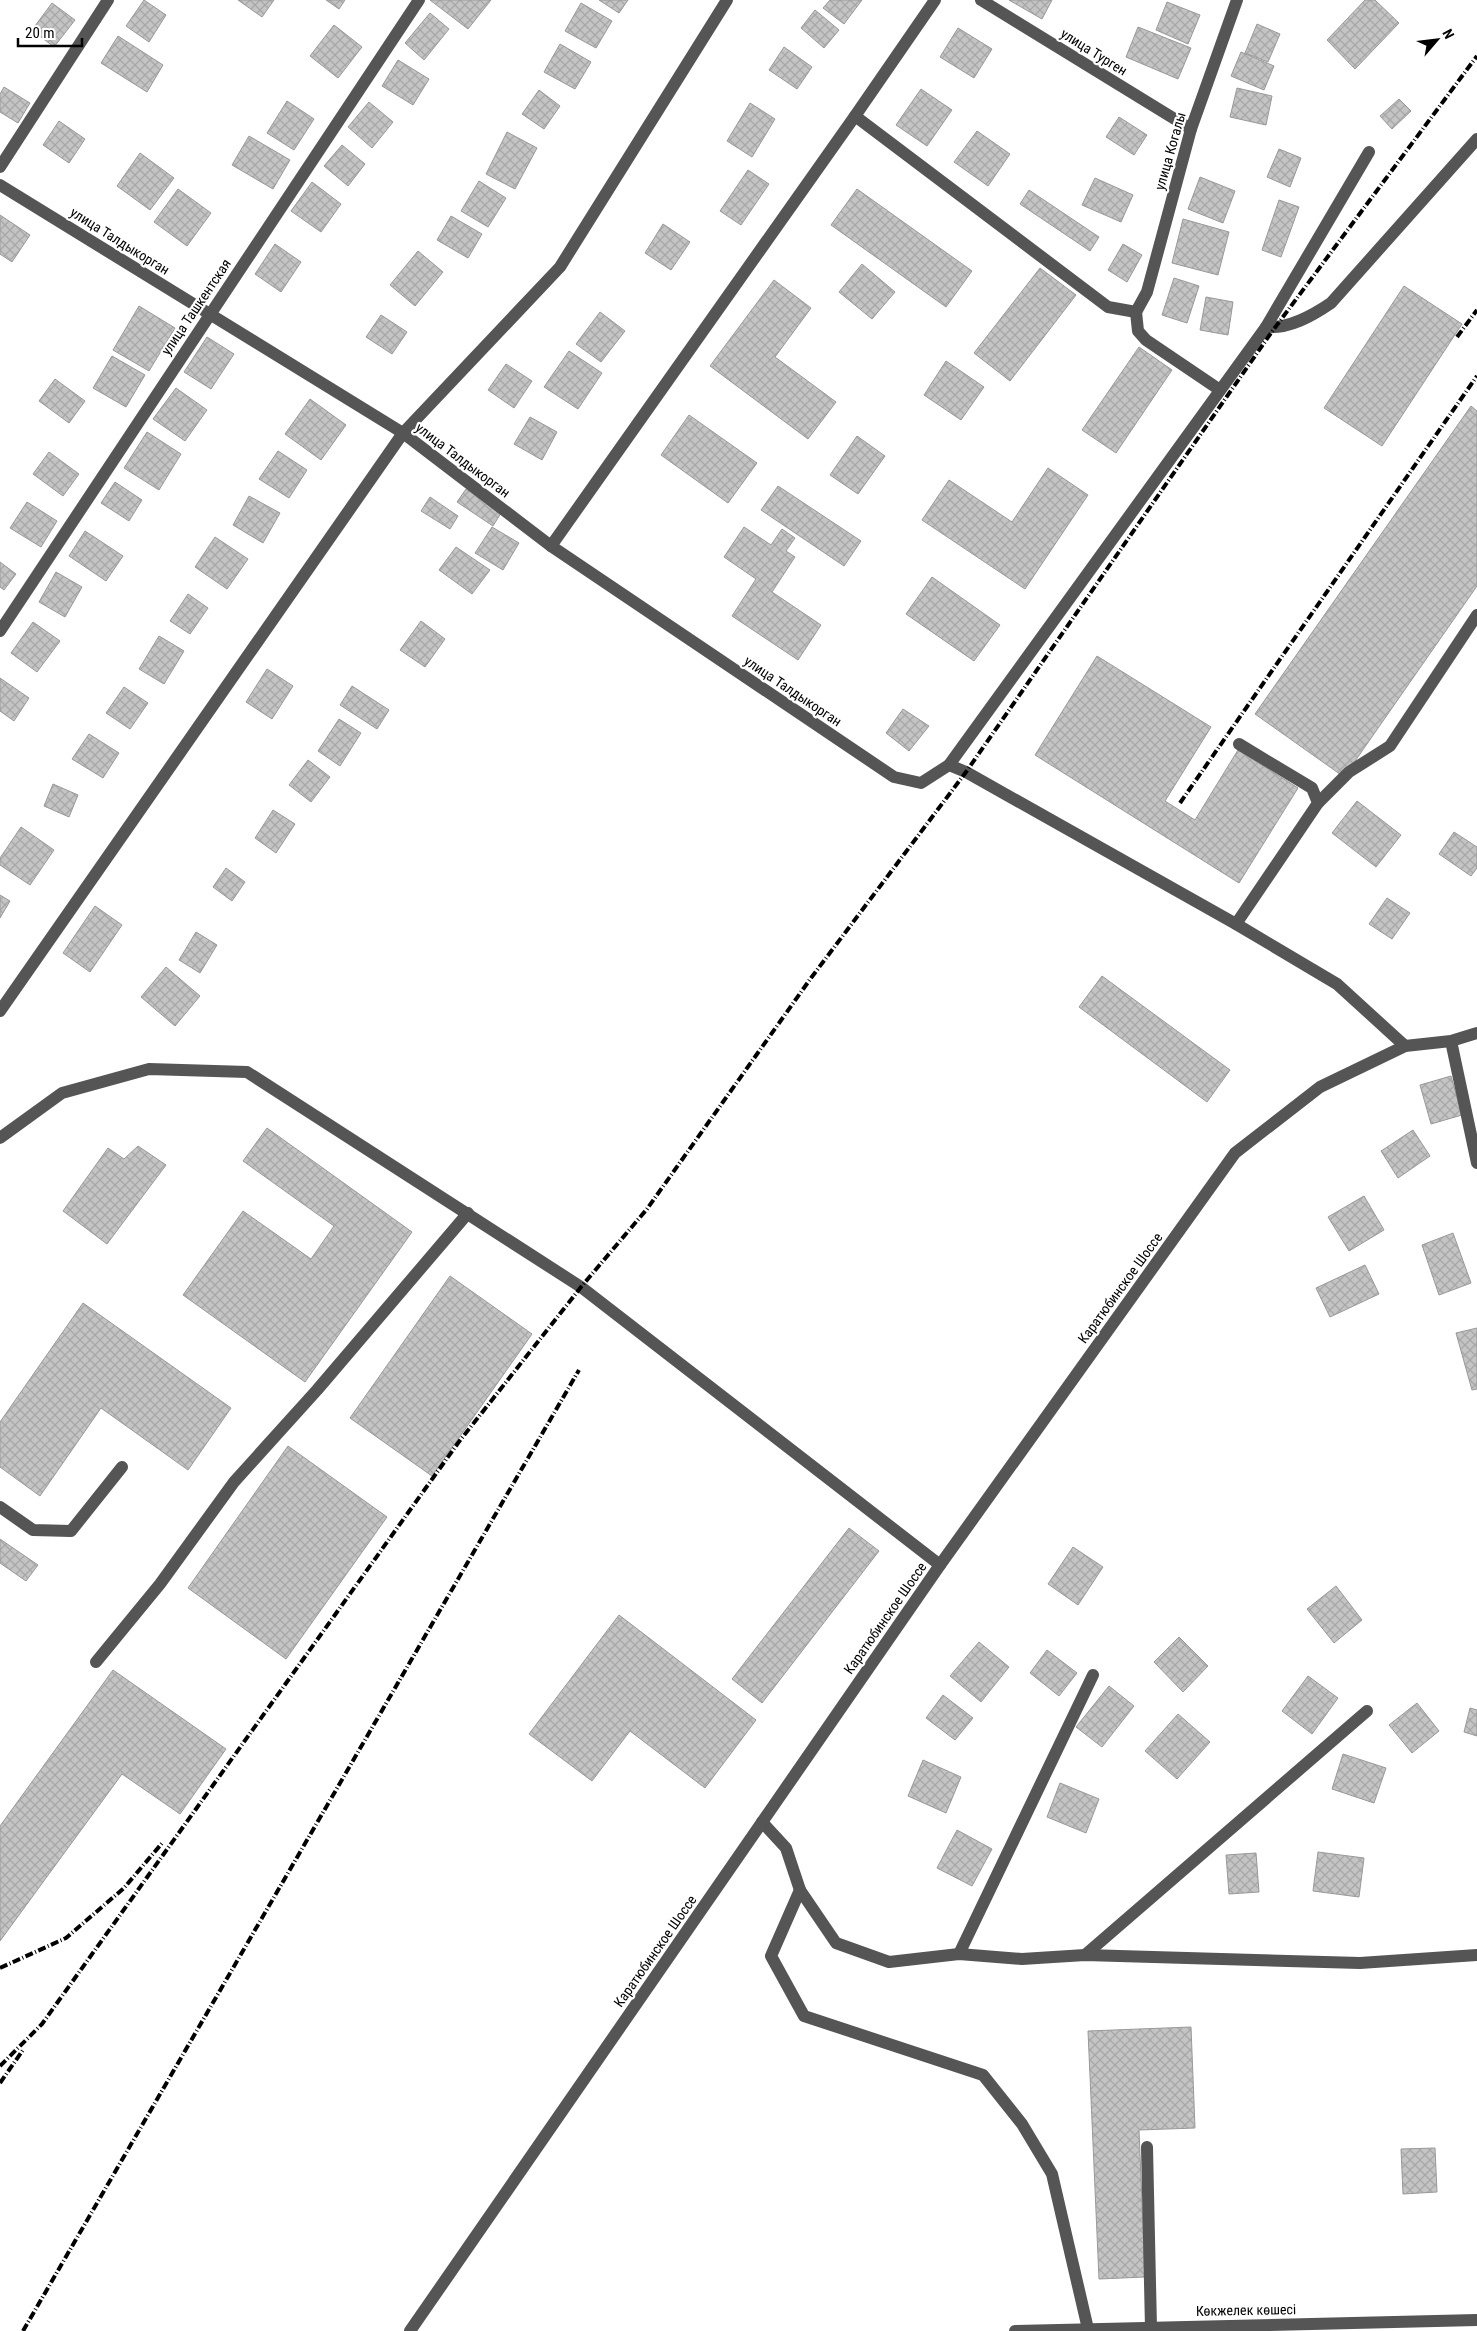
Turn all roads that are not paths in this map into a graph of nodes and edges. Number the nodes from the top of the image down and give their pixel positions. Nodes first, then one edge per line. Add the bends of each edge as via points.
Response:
1 (108, 0) edge
2 (419, 0) edge
3 (726, 0) edge
4 (935, 0) edge
5 (981, 0) edge
6 (1237, 0) edge
7 (856, 116) junction
8 (1191, 129) junction
9 (1477, 139) edge
10 (1369, 152) dead end
11 (0, 167) edge
12 (0, 185) edge
13 (1136, 312) junction
14 (209, 314) junction
15 (1266, 327) junction
16 (1220, 390) junction
17 (403, 433) junction
18 (551, 546) junction
19 (1477, 614) edge
20 (0, 631) edge
21 (1239, 744) dead end
22 (949, 765) junction
23 (1318, 803) junction
24 (1236, 924) junction
25 (0, 1011) edge
26 (1477, 1033) edge
27 (1451, 1041) junction
28 (1406, 1046) junction
29 (0, 1138) edge
30 (1477, 1163) edge
31 (468, 1213) junction
32 (122, 1467) dead end
33 (0, 1507) edge
34 (940, 1565) junction
35 (96, 1662) dead end
36 (1093, 1675) dead end
37 (1367, 1711) dead end
38 (762, 1822) junction
39 (800, 1890) junction
40 (959, 1954) junction
41 (1085, 1955) junction
42 (1477, 1955) edge
43 (1148, 2147) dead end
44 (1477, 2320) edge
45 (1151, 2328) junction
46 (1088, 2329) junction
47 (410, 2331) edge
48 (1015, 2331) edge

1 - 11 street
2 - 14 street, улица Ташкентская
3 - 17 street via 560,267
4 - 7 street
5 - 8 street, улица Турген
6 - 8 street, улица Когалы
7 - 13 street via 1108,307
7 - 18 street
8 - 13 street, улица Когалы via 1147,292
9 - 15 street via 1331,303 1295,322 1275,328
10 - 15 street
12 - 14 street, улица Талдыкорган
13 - 16 street via 1138,331 1146,340
14 - 17 street, улица Талдыкорган
14 - 20 street, улица Ташкентская
15 - 16 street
16 - 22 street
17 - 18 street, улица Талдыкорган
17 - 25 street
18 - 22 street, улица Талдыкорган via 894,777 921,783
19 - 23 street via 1390,746 1349,772
21 - 23 street via 1312,788
22 - 24 street
23 - 24 street
24 - 28 street via 1337,984
26 - 27 street, Каратюбинское Шоссе
27 - 28 street, Каратюбинское Шоссе
27 - 30 street
28 - 34 street, Каратюбинское Шоссе via 1320,1087 1235,1152
29 - 31 street via 62,1093 149,1069 247,1072
31 - 34 street via 581,1287
31 - 35 street via 234,1482 160,1584
32 - 33 street via 71,1531 33,1530
34 - 38 street, Каратюбинское Шоссе
36 - 40 street
37 - 41 street
38 - 39 street via 786,1848
38 - 47 street, Каратюбинское Шоссе
39 - 40 street via 836,1943 889,1962
39 - 46 street via 771,1956 804,2016 983,2075 1022,2124 1052,2174
40 - 41 street via 1022,1959
41 - 42 street via 1360,1963
43 - 45 street
44 - 45 street, Көкжелек көшесі
45 - 46 street, Көкжелек көшесі
46 - 48 street, Көкжелек көшесі

